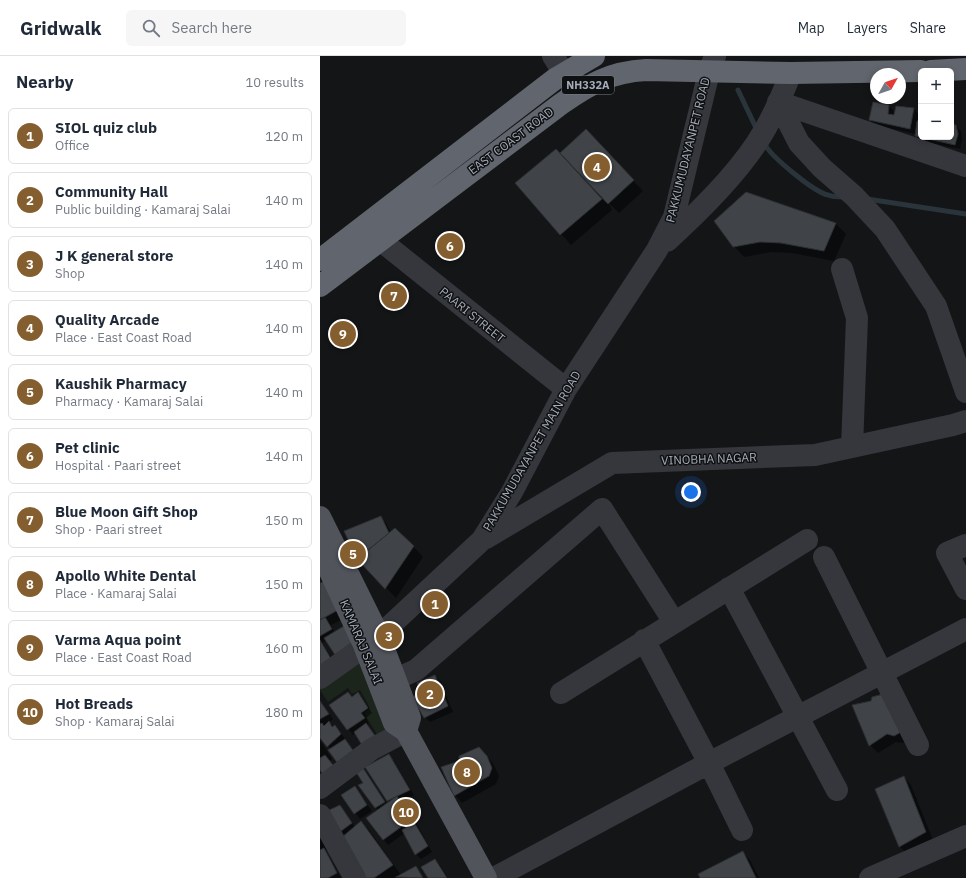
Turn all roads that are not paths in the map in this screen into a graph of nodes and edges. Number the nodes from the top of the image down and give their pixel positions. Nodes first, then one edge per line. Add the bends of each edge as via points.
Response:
1 (594, 56) edge
2 (558, 64) edge
3 (712, 64) edge
4 (966, 69) edge
5 (954, 70) edge
6 (918, 71) edge
7 (791, 72) junction
8 (778, 102) junction
9 (966, 166) edge
10 (380, 240) junction
11 (658, 250) junction
12 (320, 260) edge
13 (842, 269) dead end
14 (320, 286) edge
15 (566, 389) junction
16 (966, 392) edge
17 (960, 423) edge
18 (852, 447) junction
19 (320, 517) edge
20 (482, 540) junction
21 (808, 540) dead end
22 (966, 545) edge
23 (320, 550) edge
24 (824, 557) dead end
25 (325, 573) edge
26 (729, 588) junction
27 (966, 589) edge
28 (674, 622) junction
29 (966, 628) edge
30 (644, 640) junction
31 (371, 641) junction
32 (883, 672) junction
33 (320, 678) edge
34 (396, 679) junction
35 (561, 693) dead end
36 (797, 718) junction
37 (406, 731) junction
38 (918, 745) dead end
39 (709, 763) junction
40 (320, 788) edge
41 (837, 790) dead end
42 (320, 815) edge
43 (742, 830) dead end
44 (963, 843) edge
45 (355, 878) edge
46 (486, 878) edge
47 (494, 878) edge
48 (870, 878) edge

1 - 2 highway, EAST COAST ROAD / NH332A
2 - 12 highway, EAST COAST ROAD / NH332A
3 - 7 highway, EAST COAST ROAD / NH332A
3 - 10 highway, EAST COAST ROAD / NH332A via 628,71 588,85
3 - 11 street, PAKKUMUDAYANPET ROAD via 674,217
4 - 5 highway
6 - 7 highway, EAST COAST ROAD / NH332A
7 - 8 street
8 - 9 street
8 - 11 street via 761,137 703,208
8 - 16 street via 799,143 885,229 936,306
10 - 14 highway, EAST COAST ROAD / NH332A
10 - 15 street, PAARI STREET
11 - 15 street, PAKKUMUDAYANPET MAIN ROAD
13 - 18 street via 857,318
15 - 20 street, PAKKUMUDAYANPET MAIN ROAD via 512,492
17 - 18 street, VINOBHA NAGAR
18 - 20 street, VINOBHA NAGAR via 815,455 612,463
19 - 31 main road, KAMARAJ SALAI
20 - 31 street, PAKKUMUDAYANPET MAIN ROAD
21 - 26 street
22 - 27 street via 947,554
23 - 25 main road, KAMARAJ SALAI
24 - 32 street
25 - 31 main road, KAMARAJ SALAI
26 - 28 street
26 - 36 street
28 - 30 street
28 - 34 street via 602,509 416,670
29 - 32 street
30 - 35 street
30 - 39 street
31 - 33 street, PAKKUMUDAYANPET MAIN ROAD
31 - 34 main road, KAMARAJ SALAI
31 - 37 main road, KAMARAJ SALAI via 394,723
32 - 36 street
32 - 38 street
34 - 37 main road, KAMARAJ SALAI via 410,718
36 - 39 street
36 - 41 street
37 - 40 street via 372,749
37 - 46 main road, KAMARAJ SALAI
39 - 43 street
39 - 47 street
42 - 45 street
44 - 48 street

